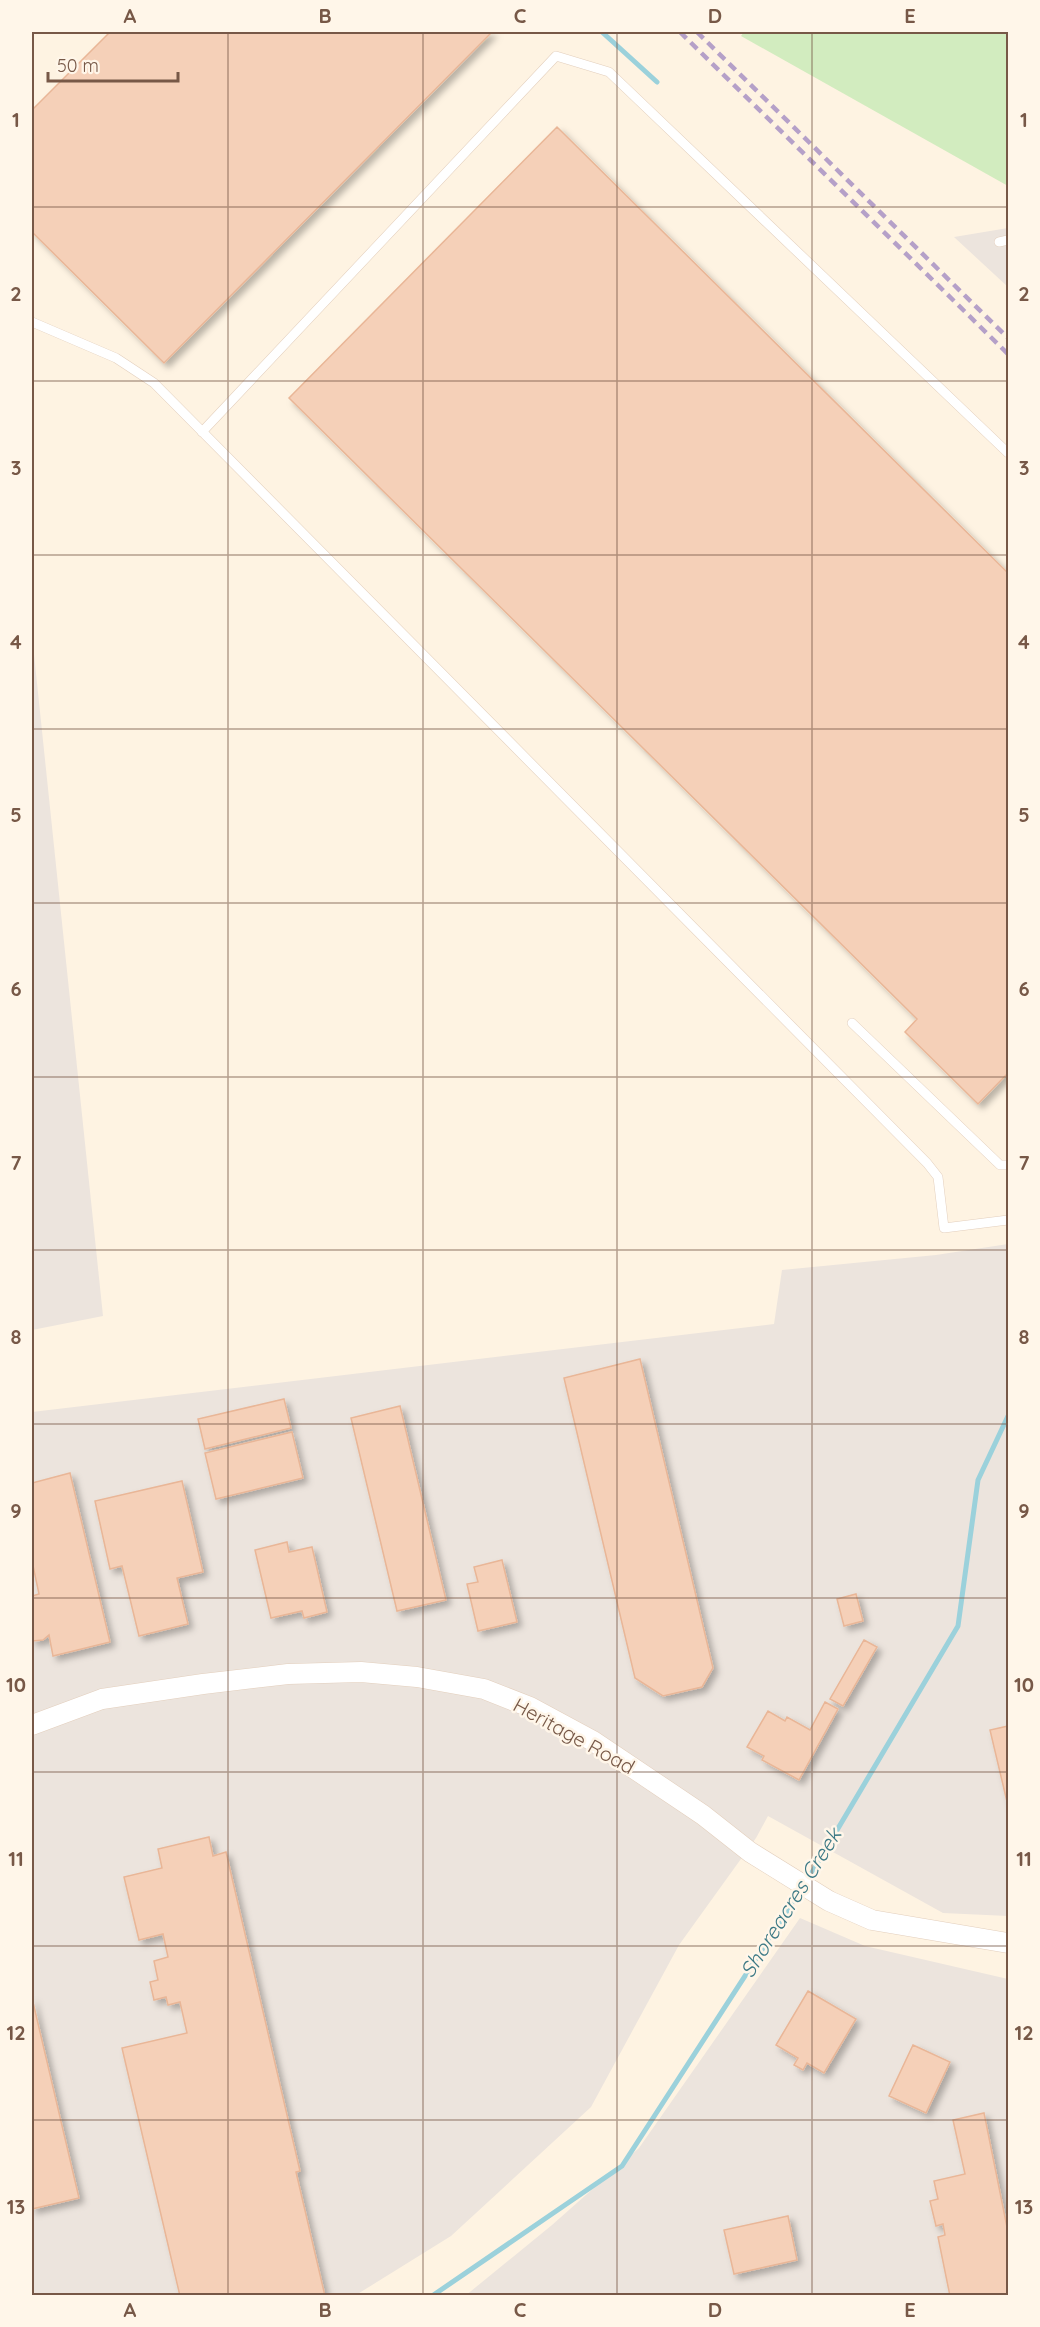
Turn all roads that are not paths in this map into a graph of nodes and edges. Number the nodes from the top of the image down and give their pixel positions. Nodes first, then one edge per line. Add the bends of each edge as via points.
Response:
1 (32, 322) edge
2 (202, 432) junction
3 (1008, 453) edge
4 (852, 1023) dead end
5 (1008, 1165) edge
6 (1008, 1220) edge
7 (32, 1725) edge
8 (1008, 1943) edge

1 - 2 lane via 125,364 154,383
2 - 3 lane via 556,56 609,72
2 - 6 lane via 927,1163 938,1178 944,1228
4 - 5 lane via 1000,1165
7 - 8 street, Heritage Road via 102,1699 288,1674 361,1672 484,1689 530,1707 592,1741 750,1852 829,1901 872,1920

